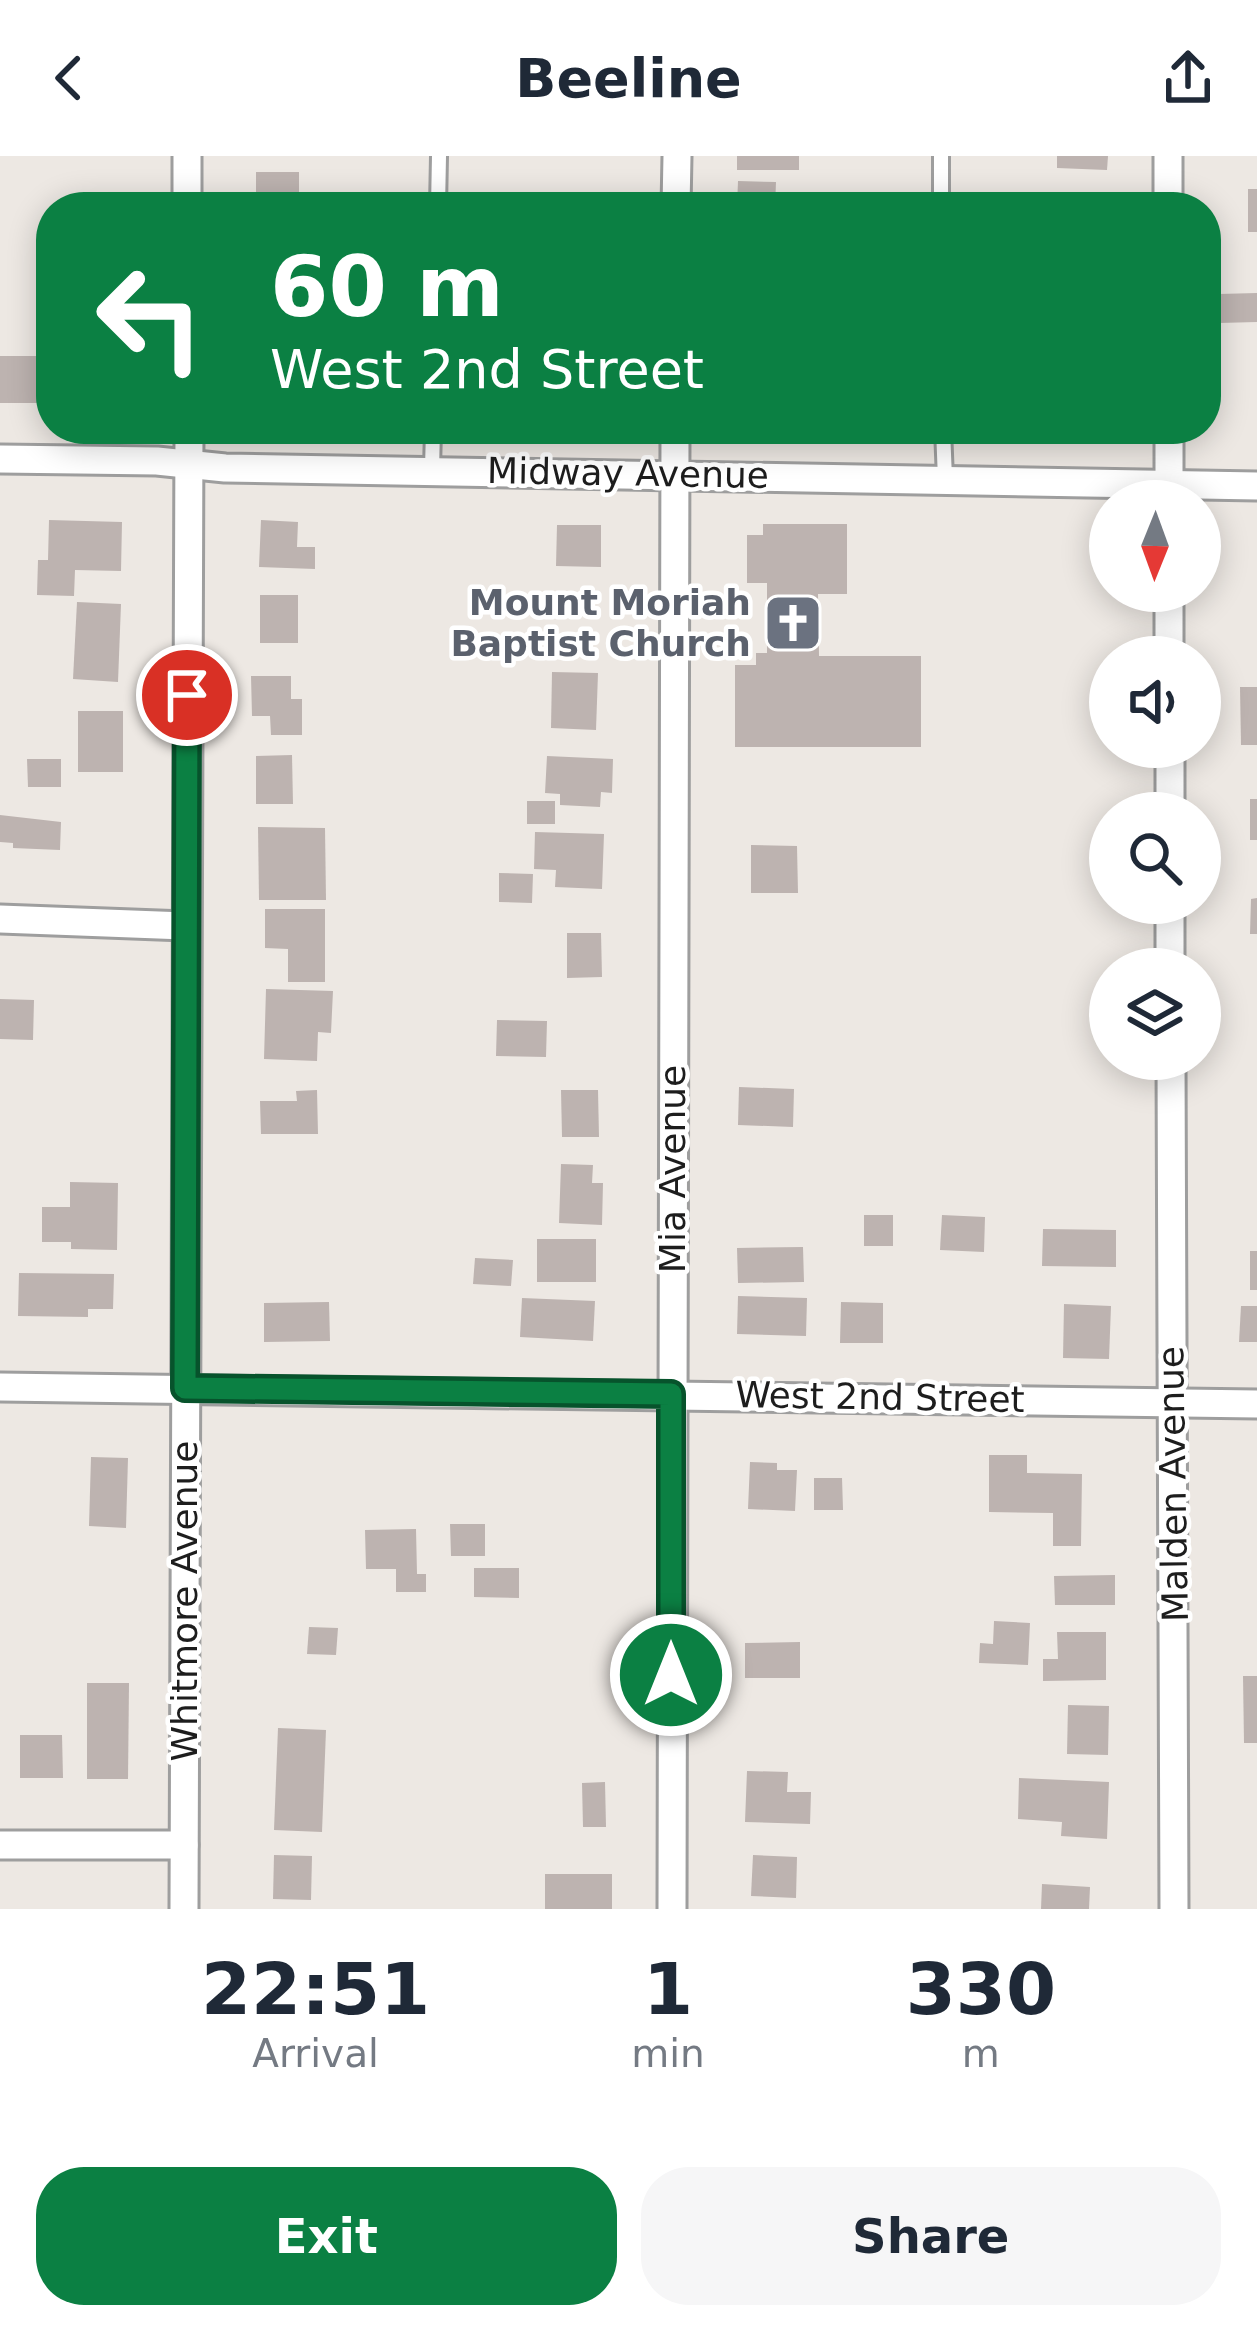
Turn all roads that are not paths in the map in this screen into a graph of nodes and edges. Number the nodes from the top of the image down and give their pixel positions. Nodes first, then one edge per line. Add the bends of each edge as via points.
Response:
1 (187, 156) edge
2 (439, 156) edge
3 (676, 156) edge
4 (940, 156) edge
5 (1168, 156) edge
6 (187, 192) edge
7 (438, 192) edge
8 (676, 192) edge
9 (941, 192) edge
10 (1168, 192) edge
11 (189, 444) edge
12 (434, 444) edge
13 (675, 444) edge
14 (944, 444) edge
15 (1169, 444) edge
16 (0, 459) edge
17 (189, 464) junction
18 (433, 469) junction
19 (675, 474) junction
20 (945, 479) junction
21 (1169, 480) edge
22 (1257, 486) edge
23 (1089, 487) edge
24 (1221, 488) edge
25 (0, 919) edge
26 (185, 926) junction
27 (1171, 1080) edge
28 (0, 1387) edge
29 (185, 1388) junction
30 (671, 1394) junction
31 (1172, 1402) junction
32 (1257, 1404) edge
33 (0, 1845) edge
34 (184, 1845) junction
35 (184, 1909) edge
36 (672, 1909) edge
37 (1174, 1909) edge

1 - 6 street
2 - 7 lane
3 - 8 street
4 - 9 lane
5 - 10 street
11 - 17 street, Whitmore Avenue
12 - 18 lane
13 - 19 street, Mia Avenue
14 - 20 lane
15 - 21 street
16 - 17 street, Midway Avenue
17 - 18 street, Midway Avenue
17 - 26 street, Whitmore Avenue
18 - 19 street, Midway Avenue
19 - 20 street, Midway Avenue
19 - 30 street, Mia Avenue
20 - 23 street, Midway Avenue
22 - 24 street, Midway Avenue
25 - 26 street
26 - 29 street, Whitmore Avenue
27 - 31 street, Malden Avenue
28 - 29 street, West 2nd Street
29 - 30 street, West 2nd Street
29 - 34 street, Whitmore Avenue
30 - 31 street, West 2nd Street
30 - 36 street, Mia Avenue
31 - 32 street, West 2nd Street
31 - 37 street, Malden Avenue
33 - 34 street
34 - 35 street, Whitmore Avenue

